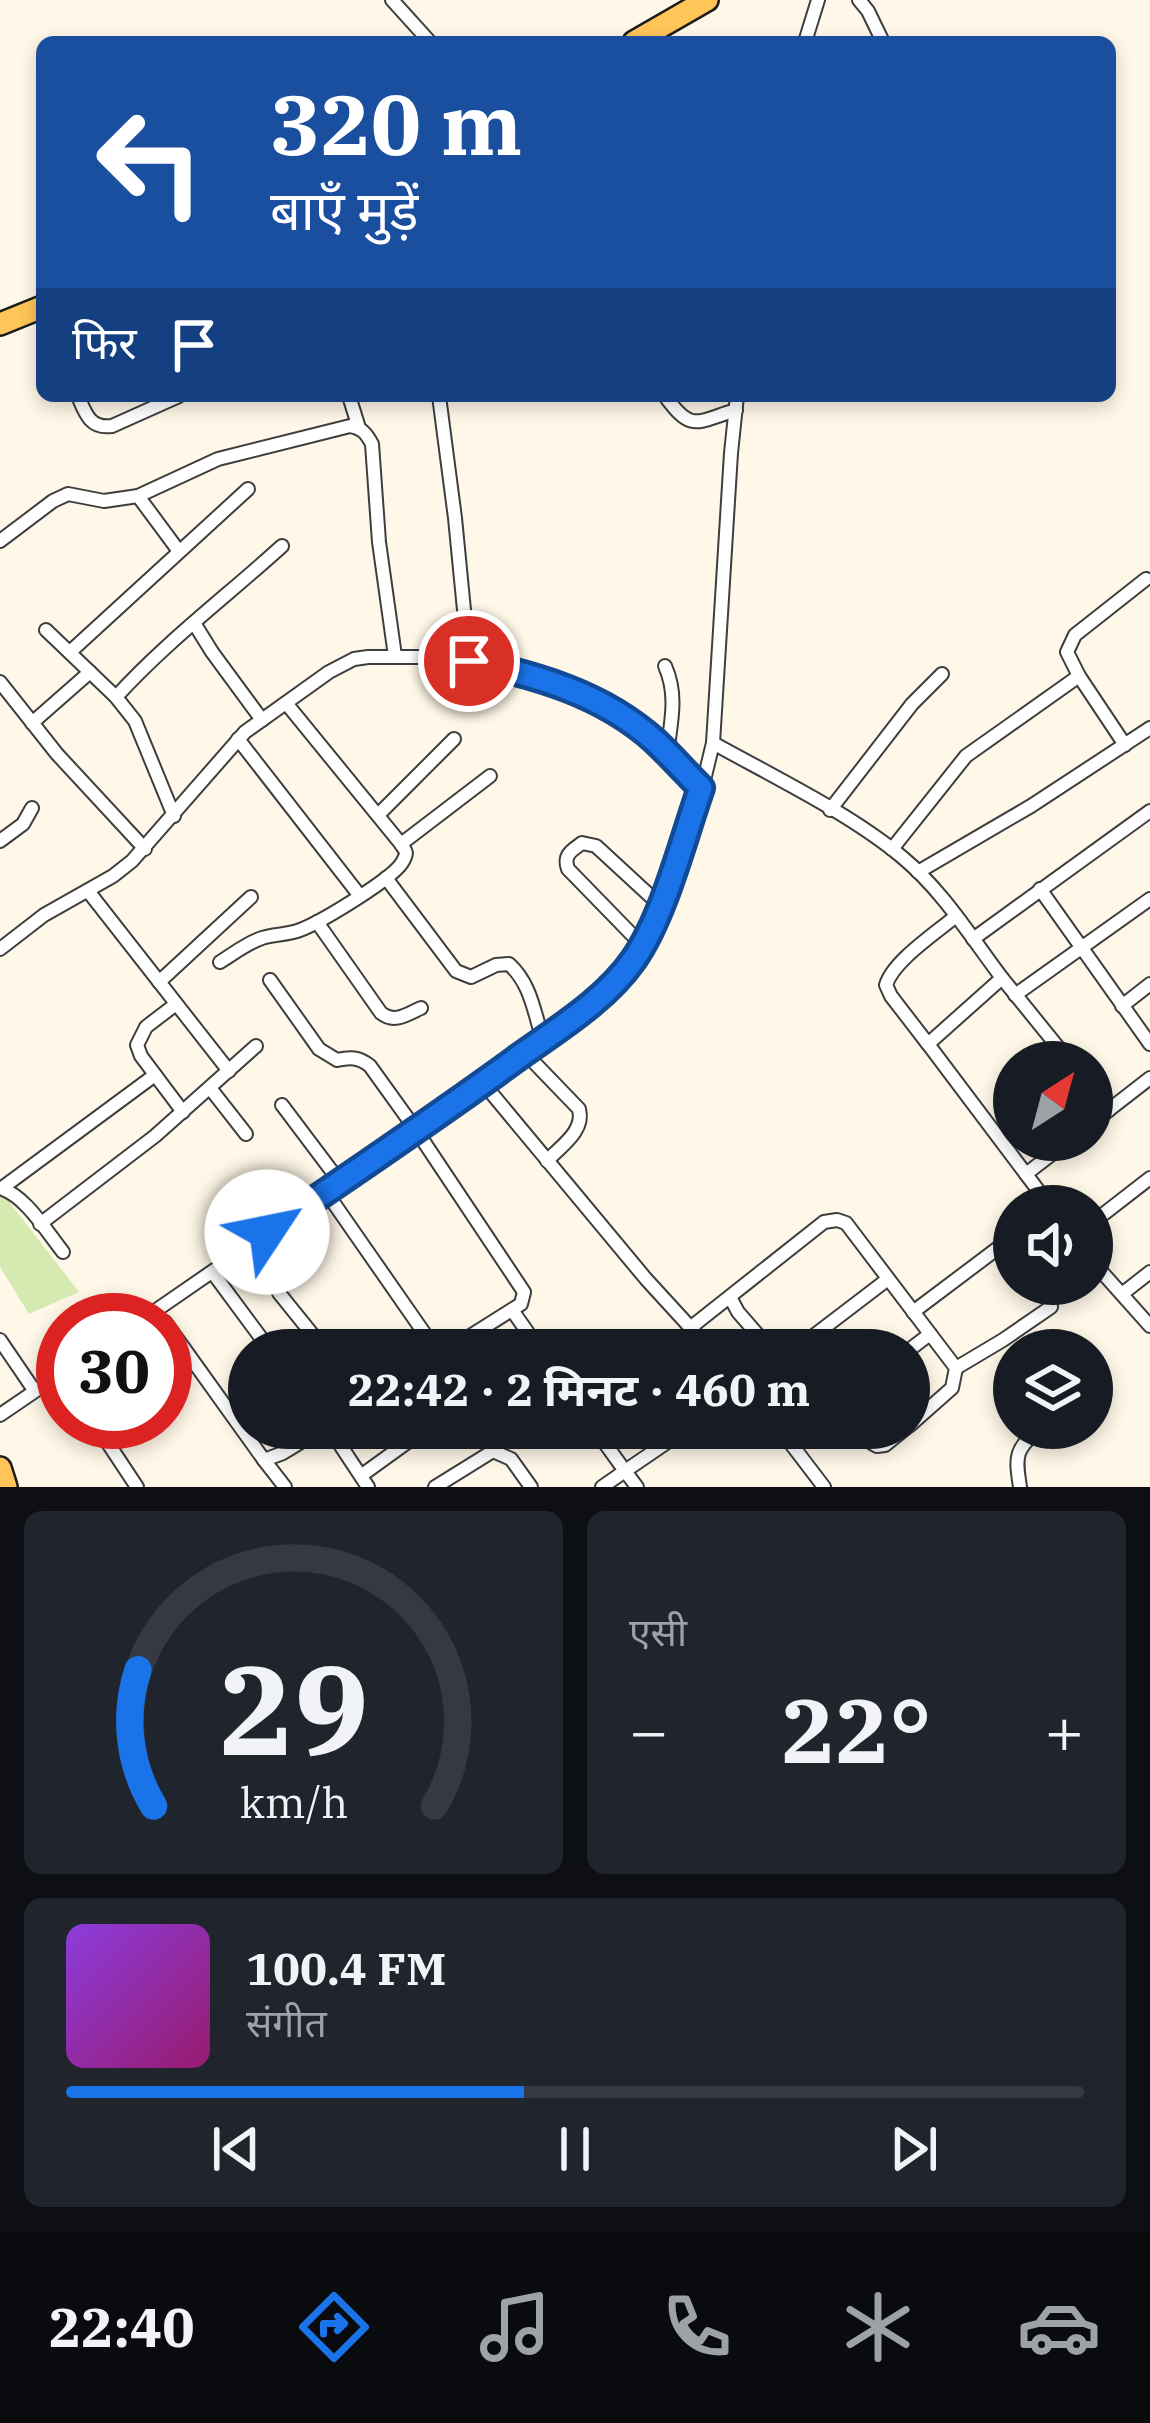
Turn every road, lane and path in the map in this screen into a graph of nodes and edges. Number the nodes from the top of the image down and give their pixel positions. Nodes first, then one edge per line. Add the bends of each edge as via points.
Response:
1 (392, 0) edge
2 (707, 0) edge
3 (818, 0) edge
4 (859, 0) edge
5 (425, 36) edge
6 (644, 36) edge
7 (807, 36) edge
8 (880, 36) edge
9 (36, 313) edge
10 (0, 324) edge
11 (81, 402) edge
12 (164, 402) edge
13 (351, 402) edge
14 (440, 402) edge
15 (669, 402) edge
16 (737, 403) edge
17 (359, 428) junction
18 (248, 489) dead end
19 (138, 496) junction
20 (0, 541) edge
21 (282, 546) dead end
22 (178, 550) junction
23 (1146, 579) dead end
24 (194, 623) junction
25 (46, 630) dead end
26 (70, 652) junction
27 (395, 656) junction
28 (469, 661) junction
29 (665, 666) dead end
30 (90, 672) junction
31 (942, 674) dead end
32 (1079, 676) junction
33 (0, 682) edge
34 (116, 697) junction
35 (286, 703) junction
36 (262, 720) junction
37 (32, 723) junction
38 (1150, 728) edge
39 (238, 739) junction
40 (454, 740) dead end
41 (713, 743) junction
42 (1125, 745) junction
43 (667, 753) junction
44 (490, 776) dead end
45 (701, 788) junction
46 (32, 808) dead end
47 (830, 809) junction
48 (1150, 811) edge
49 (378, 814) junction
50 (174, 816) junction
51 (0, 841) edge
52 (401, 844) junction
53 (145, 849) junction
54 (892, 849) junction
55 (918, 872) junction
56 (386, 878) junction
57 (1040, 890) junction
58 (88, 891) junction
59 (251, 896) dead end
60 (360, 896) junction
61 (1150, 899) edge
62 (660, 904) junction
63 (956, 916) junction
64 (317, 922) junction
65 (973, 939) junction
66 (642, 945) junction
67 (0, 949) edge
68 (1080, 949) junction
69 (220, 962) dead end
70 (1002, 978) junction
71 (270, 980) dead end
72 (159, 982) junction
73 (1150, 983) edge
74 (1015, 995) junction
75 (176, 1004) junction
76 (1121, 1006) junction
77 (421, 1008) dead end
78 (543, 1040) junction
79 (1053, 1041) edge
80 (928, 1044) junction
81 (1150, 1044) edge
82 (256, 1046) dead end
83 (525, 1053) junction
84 (229, 1070) junction
85 (155, 1075) junction
86 (1150, 1078) edge
87 (483, 1083) junction
88 (210, 1088) junction
89 (282, 1105) dead end
90 (1113, 1106) edge
91 (183, 1112) junction
92 (416, 1130) junction
93 (246, 1134) dead end
94 (547, 1161) junction
95 (1043, 1161) edge
96 (0, 1170) edge
97 (1026, 1174) junction
98 (1150, 1178) edge
99 (340, 1182) junction
100 (1034, 1185) edge
101 (4, 1186) edge
102 (326, 1192) junction
103 (1113, 1207) edge
104 (40, 1224) junction
105 (63, 1252) dead end
106 (993, 1252) edge
107 (1150, 1272) edge
108 (213, 1273) junction
109 (888, 1279) junction
110 (1113, 1284) edge
111 (190, 1293) edge
112 (279, 1293) dead end
113 (1122, 1294) junction
114 (730, 1297) junction
115 (1051, 1307) dead end
116 (512, 1310) junction
117 (913, 1312) junction
118 (1150, 1326) edge
119 (690, 1328) joint
120 (254, 1329) edge
121 (308, 1329) edge
122 (421, 1329) edge
123 (482, 1329) edge
124 (525, 1329) edge
125 (753, 1329) edge
126 (823, 1329) edge
127 (926, 1329) edge
128 (930, 1334) edge
129 (0, 1340) edge
130 (192, 1359) edge
131 (956, 1368) junction
132 (34, 1390) joint
133 (930, 1408) edge
134 (0, 1415) edge
135 (112, 1449) edge
136 (290, 1449) edge
137 (342, 1449) edge
138 (403, 1449) edge
139 (609, 1449) edge
140 (657, 1449) edge
141 (796, 1449) edge
142 (1020, 1449) edge
143 (264, 1460) junction
144 (0, 1468) edge
145 (625, 1471) junction
146 (458, 1473) junction
147 (365, 1481) edge
148 (6, 1487) edge
149 (137, 1487) edge
150 (285, 1487) edge
151 (435, 1487) edge
152 (468, 1487) edge
153 (531, 1487) edge
154 (602, 1487) edge
155 (637, 1487) edge
156 (824, 1487) edge
157 (1020, 1487) edge

1 - 5 street
2 - 6 main road
3 - 7 street
4 - 8 street
9 - 10 main road
11 - 12 street via 88,419 104,427
13 - 17 street
14 - 28 street
15 - 16 street via 695,422
16 - 41 street
17 - 19 street via 218,459
17 - 27 street via 372,444
18 - 22 street
19 - 20 street via 68,494
19 - 22 street
21 - 24 street
22 - 26 street
23 - 32 street via 1075,635 1067,652
24 - 34 street
24 - 36 street
25 - 26 street
26 - 30 street
27 - 28 street
27 - 35 street via 354,659
28 - 43 street via 573,690
29 - 43 street via 674,701
30 - 34 street
30 - 37 street
31 - 47 street
32 - 42 street
32 - 54 street via 966,756
33 - 37 street
34 - 50 street via 135,721
35 - 36 street
35 - 49 street
36 - 39 street
37 - 53 street
38 - 42 street
39 - 50 street
39 - 60 street
40 - 49 street
41 - 45 street
41 - 47 street
42 - 55 street
43 - 45 street
44 - 52 street
45 - 62 street
46 - 51 street
47 - 54 street
48 - 57 street
49 - 52 street
50 - 53 street
52 - 56 street via 405,859
53 - 58 street
54 - 55 street
55 - 63 street
56 - 60 street
56 - 78 street via 464,977 496,964 516,970
57 - 65 street
57 - 68 street
58 - 67 street
58 - 72 street
59 - 72 street
60 - 64 street
61 - 68 street
62 - 66 street
62 - 66 street via 596,846 582,843 567,854 568,869
63 - 65 street
63 - 80 street via 886,985
64 - 69 street via 260,938
64 - 77 street via 388,1019
65 - 70 street
66 - 78 street via 609,989
68 - 74 street
68 - 76 street
70 - 74 street
70 - 80 street
71 - 92 street via 319,1049 370,1066
72 - 75 street
73 - 76 street
74 - 79 street
75 - 84 street
75 - 85 street via 146,1027 137,1046
76 - 81 street
78 - 83 street
80 - 97 street
82 - 84 street
83 - 87 street
83 - 94 street via 581,1117
84 - 88 street
85 - 91 street
85 - 101 street
86 - 90 street
87 - 92 street
87 - 94 street
88 - 91 street
88 - 93 street
89 - 99 street
91 - 104 street
92 - 99 street
92 - 116 street via 524,1292
94 - 119 street
95 - 97 street
96 - 101 street
97 - 100 street
98 - 103 street
99 - 102 street
101 - 104 street
102 - 108 street
102 - 122 street
104 - 105 street
106 - 117 street
107 - 113 street
108 - 111 street
108 - 120 street
109 - 114 street via 837,1220
109 - 117 street
109 - 126 street
110 - 113 street
112 - 121 street
113 - 118 street
114 - 119 street
114 - 125 street
115 - 131 street
116 - 123 street
116 - 124 street
117 - 127 street
128 - 131 street
129 - 132 street
130 - 143 street
131 - 133 street via 952,1388
132 - 134 street
135 - 149 street
136 - 143 street
137 - 147 street
138 - 147 street
139 - 145 street
140 - 145 street
141 - 156 street
142 - 157 street
143 - 150 street
144 - 148 main road
145 - 154 street
145 - 155 street
146 - 151 street
146 - 152 street
146 - 153 street via 493,1451

